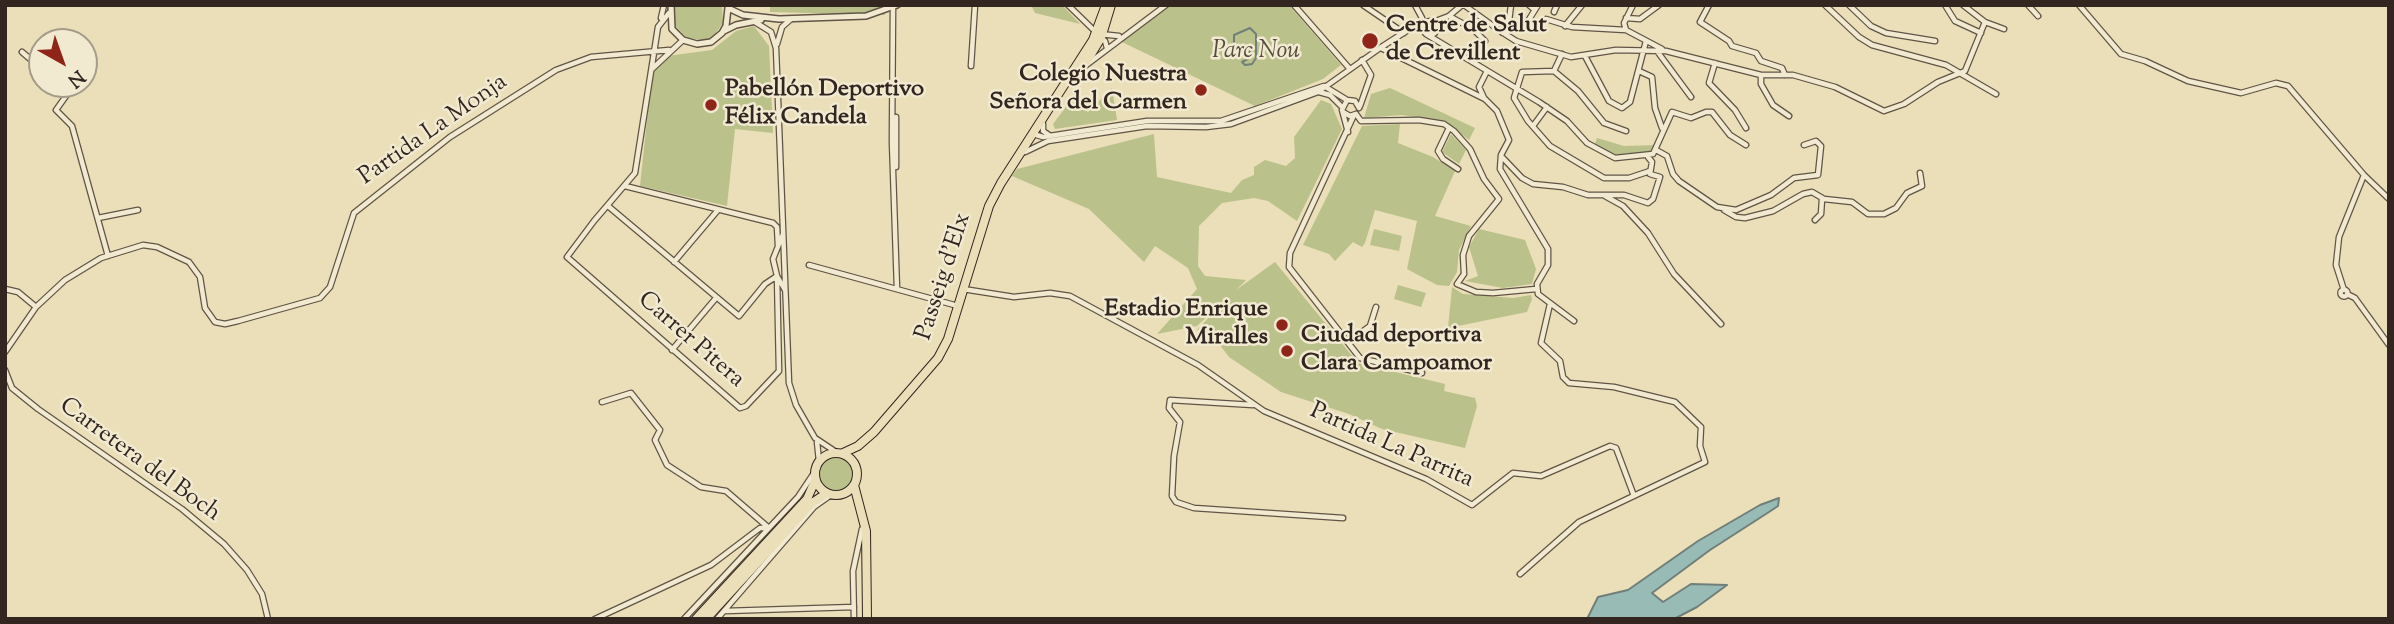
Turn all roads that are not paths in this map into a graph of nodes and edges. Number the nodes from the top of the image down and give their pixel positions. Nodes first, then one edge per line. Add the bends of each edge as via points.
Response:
1 (664, 5) edge
2 (671, 5) edge
3 (975, 5) edge
4 (1069, 5) edge
5 (1106, 5) edge
6 (1111, 5) edge
7 (1166, 5) edge
8 (1294, 5) edge
9 (1363, 5) edge
10 (1415, 5) edge
11 (1511, 5) edge
12 (1529, 5) edge
13 (1558, 5) edge
14 (1581, 5) edge
15 (1633, 5) edge
16 (1659, 5) edge
17 (1709, 5) edge
18 (1849, 5) edge
19 (1945, 5) edge
20 (1963, 5) edge
21 (2028, 5) edge
22 (2079, 5) edge
23 (894, 6) edge
24 (1150, 6) edge
25 (1462, 6) edge
26 (1827, 6) edge
27 (727, 7) edge
28 (1537, 7) edge
29 (1156, 10) junction
30 (1554, 12) dead end
31 (669, 13) junction
32 (1449, 16) junction
33 (2038, 16) dead end
34 (792, 18) junction
35 (1422, 18) dead end
36 (1626, 18) junction
37 (767, 19) junction
38 (779, 19) junction
39 (1546, 19) dead end
40 (661, 20) junction
41 (752, 21) junction
42 (1528, 21) dead end
43 (1985, 22) junction
44 (1430, 23) junction
45 (1565, 26) junction
46 (782, 27) junction
47 (1437, 29) junction
48 (1505, 30) junction
49 (1626, 30) junction
50 (2004, 30) dead end
51 (1405, 32) junction
52 (722, 33) junction
53 (1981, 33) junction
54 (1426, 34) junction
55 (1099, 35) junction
56 (1123, 35) junction
57 (683, 40) junction
58 (1439, 41) junction
59 (1485, 41) dead end
60 (1646, 41) junction
61 (1935, 41) dead end
62 (1107, 47) junction
63 (776, 48) junction
64 (1380, 48) junction
65 (655, 50) junction
66 (669, 50) junction
67 (1644, 50) junction
68 (1656, 51) junction
69 (1666, 51) junction
70 (22, 52) dead end
71 (1562, 54) junction
72 (1585, 56) junction
73 (28, 57) edge
74 (1362, 60) junction
75 (1716, 63) junction
76 (971, 66) dead end
77 (1349, 68) junction
78 (1081, 69) junction
79 (1487, 71) junction
80 (1554, 71) junction
81 (1639, 71) junction
82 (650, 72) junction
83 (1960, 73) junction
84 (1761, 75) junction
85 (1784, 75) junction
86 (1327, 84) junction
87 (1516, 89) junction
88 (1318, 92) junction
89 (1996, 94) dead end
90 (1691, 97) dead end
91 (65, 98) edge
92 (1485, 99) junction
93 (1347, 100) junction
94 (1547, 107) junction
95 (1342, 110) junction
96 (1356, 113) junction
97 (1789, 116) dead end
98 (1044, 124) junction
99 (1533, 127) junction
100 (1450, 128) junction
101 (1746, 128) dead end
102 (1663, 129) junction
103 (1626, 131) dead end
104 (1348, 133) junction
105 (1034, 135) junction
106 (1050, 135) junction
107 (1048, 141) junction
108 (1746, 145) dead end
109 (1804, 145) dead end
110 (1656, 150) junction
111 (1024, 152) junction
112 (1500, 155) junction
113 (1648, 156) junction
114 (1458, 169) dead end
115 (1650, 171) junction
116 (1920, 173) dead end
117 (2364, 175) junction
118 (625, 186) junction
119 (1604, 195) junction
120 (994, 196) junction
121 (1822, 198) junction
122 (2389, 199) edge
123 (608, 206) junction
124 (1717, 206) junction
125 (138, 210) dead end
126 (718, 210) junction
127 (98, 218) junction
128 (1815, 220) dead end
129 (784, 233) junction
130 (778, 246) junction
131 (108, 256) junction
132 (674, 262) junction
133 (809, 265) dead end
134 (777, 276) junction
135 (5, 289) edge
136 (897, 289) junction
137 (963, 289) junction
138 (1536, 289) junction
139 (786, 292) junction
140 (716, 298) junction
141 (1550, 304) junction
142 (958, 306) junction
143 (36, 307) junction
144 (1376, 307) dead end
145 (1574, 321) dead end
146 (1721, 324) dead end
147 (1348, 341) junction
148 (2389, 345) edge
149 (672, 350) junction
150 (5, 352) edge
151 (5, 370) edge
152 (1422, 373) dead end
153 (602, 402) dead end
154 (1255, 405) junction
155 (874, 432) junction
156 (815, 438) junction
157 (839, 453) junction
158 (819, 461) junction
159 (855, 464) junction
160 (815, 477) junction
161 (854, 485) junction
162 (831, 495) junction
163 (1634, 496) junction
164 (1343, 518) dead end
165 (864, 521) junction
166 (769, 528) junction
167 (1520, 574) dead end
168 (854, 607) junction
169 (724, 611) junction
170 (268, 619) edge
171 (595, 619) edge
172 (684, 619) edge
173 (696, 619) edge
174 (706, 619) edge
175 (718, 619) edge
176 (854, 619) edge
177 (867, 619) edge

1 - 40 street
2 - 31 street
3 - 76 street
4 - 55 street
5 - 55 highway, Passeig d'Elx
6 - 55 highway, Passeig d'Elx
7 - 29 street
8 - 77 street
9 - 51 street
10 - 35 street
11 - 48 street
12 - 28 street
13 - 30 street
14 - 45 street
15 - 36 street
16 - 36 street via 1640,19
17 - 85 street via 1700,22 1732,46 1782,68
18 - 61 street via 1886,33
19 - 53 street via 1955,21
20 - 43 street
21 - 33 street
22 - 117 street via 2121,54 2188,81 2241,93 2276,83 2288,86
23 - 34 street via 866,16
23 - 136 street
24 - 29 street
25 - 32 street
25 - 48 street
26 - 83 street via 1872,46 1931,59
27 - 37 street via 733,13
27 - 52 street
28 - 42 street
29 - 56 street
31 - 40 street
31 - 57 street via 672,29
32 - 44 street
32 - 59 street
34 - 38 street
34 - 46 street
36 - 49 street
37 - 38 street
37 - 41 street
38 - 46 street
39 - 45 street
40 - 65 street
41 - 52 street
41 - 63 street via 771,32
43 - 50 street
43 - 53 street
44 - 47 street
44 - 51 street
44 - 54 street via 1423,28
45 - 49 street
46 - 63 street
47 - 54 street
47 - 58 street
48 - 71 street via 1516,41
49 - 60 street
51 - 54 street
51 - 64 street
52 - 57 street via 704,44
53 - 83 street via 1969,67
54 - 58 street
55 - 56 street
55 - 62 street
55 - 78 highway, Passeig d'Elx
55 - 105 highway, Passeig d'Elx
56 - 62 street
57 - 66 street
58 - 79 street
60 - 67 street
60 - 69 street
62 - 78 street
63 - 129 street
64 - 74 street
64 - 92 street
65 - 66 street, Partida La Monja
65 - 82 street
65 - 131 street, Partida La Monja via 591,57 556,70 450,137 354,214 330,288 320,298 225,324 215,322 205,308 195,269 182,258 143,246
66 - 82 street
67 - 68 street
67 - 72 street
67 - 81 street
68 - 69 street
68 - 90 street
69 - 75 street
70 - 73 street
71 - 72 street
71 - 80 street
72 - 81 street via 1609,101 1622,108 1630,102
74 - 77 street
74 - 96 street via 1371,75
75 - 84 street
75 - 101 street via 1709,83
77 - 86 street
78 - 98 highway, Passeig d'Elx
79 - 87 street
79 - 92 street via 1479,87
80 - 87 street via 1525,71
80 - 103 street via 1604,123
81 - 102 street via 1652,77
82 - 118 street via 635,173
83 - 85 street via 1884,111 1835,87
83 - 89 street
84 - 85 street
84 - 97 street via 1773,105
86 - 88 street
86 - 93 street
86 - 106 street via 1221,121 1147,121
87 - 94 street
87 - 99 street via 1514,97
88 - 95 street via 1330,95
88 - 107 street via 1222,126 1147,126
91 - 127 street via 56,110 72,127
92 - 112 street via 1497,111 1509,141
93 - 95 street
93 - 96 street via 1355,101
94 - 99 street
94 - 113 street via 1587,143 1615,158
95 - 96 street
95 - 104 street
96 - 100 street via 1361,121 1403,118
96 - 104 street
98 - 105 highway, Passeig d'Elx
98 - 106 street via 1043,131
99 - 115 street via 1550,146 1604,177 1629,178
100 - 114 street via 1438,151
100 - 138 street via 1470,149 1499,199 1469,236 1464,274 1457,284 1476,292
102 - 108 street via 1670,112 1691,118 1708,111
102 - 110 street
104 - 147 street via 1288,261
105 - 106 street
105 - 107 street
105 - 111 highway, Passeig d'Elx
105 - 120 highway, Passeig d'Elx
107 - 111 street
109 - 124 street via 1816,141 1821,146 1818,175 1794,178 1743,209
110 - 113 street
110 - 124 street via 1667,156 1676,177
111 - 120 highway, Passeig d'Elx
112 - 119 street via 1527,182
112 - 138 street via 1500,169 1548,249 1548,265
113 - 115 street
115 - 119 street via 1660,177 1650,203
116 - 121 street via 1922,186 1884,214 1868,214 1852,202
117 - 122 street
117 - 148 street via 2339,237 2336,265 2346,292
118 - 123 street
118 - 126 street
119 - 146 street via 1623,206 1648,233 1674,274
120 - 137 highway, Passeig d'Elx
121 - 124 street via 1812,192 1803,194 1773,211 1740,219
121 - 128 street via 1821,214
123 - 132 street
123 - 149 street, Carrer Pitera via 567,257
125 - 127 street
126 - 130 street via 773,223
126 - 132 street
127 - 131 street
129 - 130 street
129 - 139 street
130 - 134 street via 773,259
131 - 143 street via 82,267
132 - 140 street
133 - 136 street
134 - 139 street
134 - 140 street via 739,316
134 - 149 street, Carrer Pitera via 779,371 746,406 740,408
135 - 143 street via 18,292
136 - 142 street
137 - 142 highway, Passeig d'Elx
137 - 154 street, Partida La Parrita via 1014,297 1070,296 1198,365
138 - 141 street
139 - 156 street via 789,383
140 - 149 street
141 - 145 street
141 - 163 street via 1541,343 1560,361 1569,383 1615,387 1675,402 1701,427 1705,462
142 - 155 highway, Passeig d'Elx via 938,358
143 - 150 street
144 - 147 street via 1370,326
147 - 152 street via 1364,360
151 - 170 street, Carretera del Boch via 12,388 38,409 182,509 224,544 262,594
153 - 166 street via 631,393 660,430 655,440 667,465 701,487 726,491
154 - 163 street, Partida La Parrita via 1426,479 1472,505 1513,473 1541,476 1610,446 1616,448
154 - 164 street, Partida La Parrita via 1170,400 1169,408 1180,422 1172,496 1176,502 1194,509
155 - 157 highway via 858,446
155 - 159 highway
156 - 157 street
156 - 158 street
157 - 158 highway
157 - 159 highway
158 - 160 highway
159 - 161 highway
160 - 162 highway
160 - 166 street
160 - 173 highway via 807,499
161 - 162 highway via 846,493
161 - 165 highway
162 - 165 highway via 854,505
162 - 169 street via 814,507
162 - 174 highway via 812,503
163 - 167 street via 1579,522
165 - 168 street via 853,571
165 - 177 highway
166 - 171 street via 760,528 711,565
166 - 172 street
168 - 169 street
168 - 176 street
169 - 175 street

